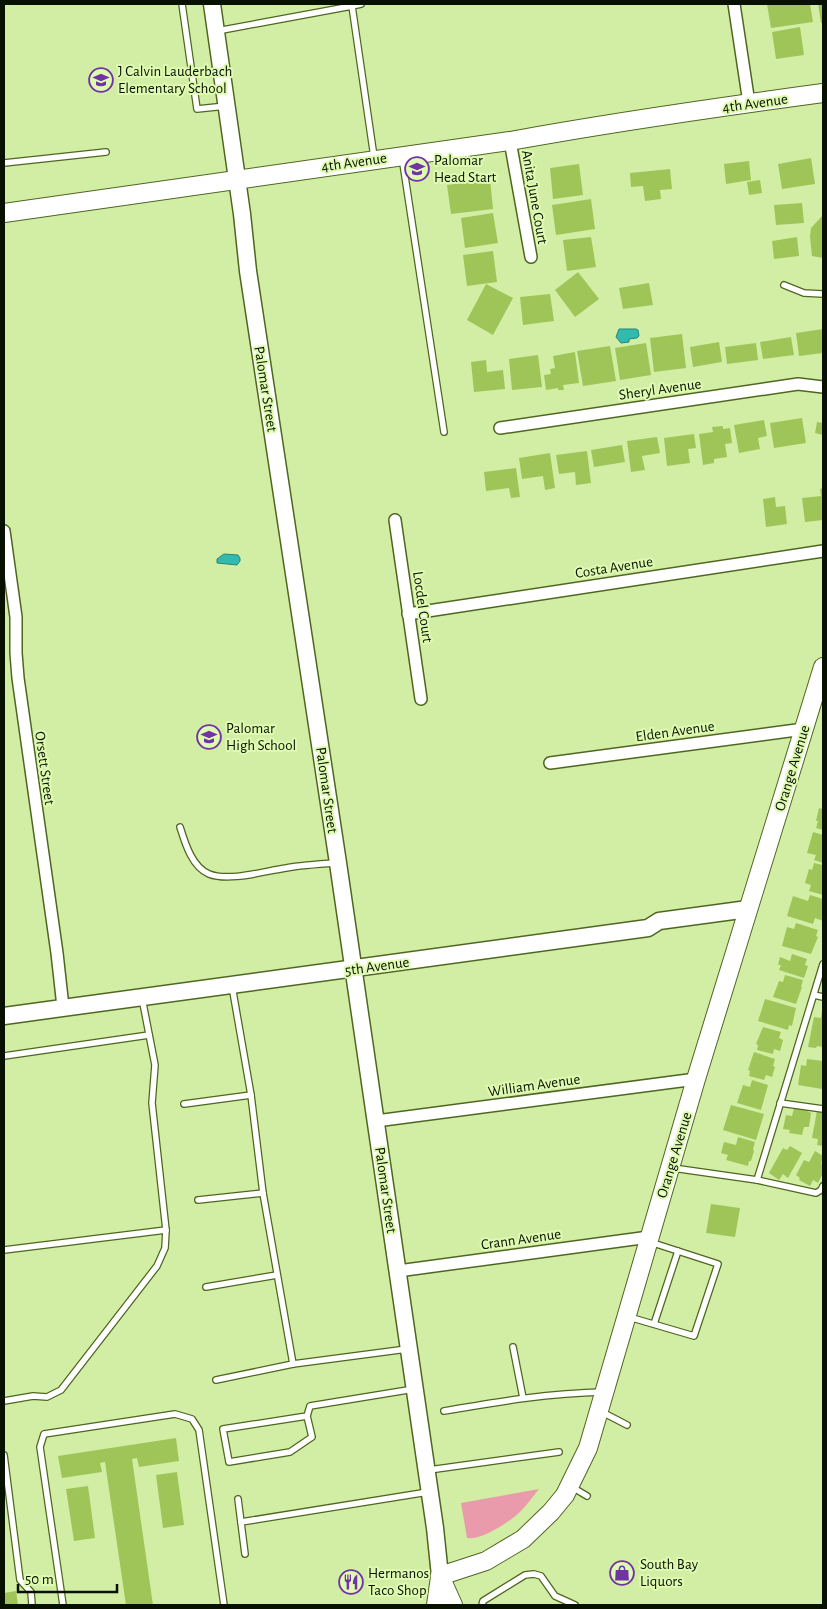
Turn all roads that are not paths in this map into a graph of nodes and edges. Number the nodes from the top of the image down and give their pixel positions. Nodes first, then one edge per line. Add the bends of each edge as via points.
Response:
1 (182, 4) edge
2 (212, 4) edge
3 (361, 4) edge
4 (734, 4) edge
5 (352, 6) junction
6 (216, 31) junction
7 (823, 93) edge
8 (748, 103) junction
9 (226, 106) junction
10 (510, 141) junction
11 (106, 152) dead end
12 (402, 155) junction
13 (374, 159) junction
14 (4, 163) edge
15 (236, 180) junction
16 (4, 212) edge
17 (531, 258) dead end
18 (784, 285) dead end
19 (823, 294) edge
20 (823, 387) edge
21 (500, 428) dead end
22 (444, 432) dead end
23 (395, 520) dead end
24 (4, 535) edge
25 (823, 551) edge
26 (408, 614) junction
27 (823, 667) edge
28 (420, 699) dead end
29 (804, 730) junction
30 (550, 763) dead end
31 (180, 826) dead end
32 (338, 863) junction
33 (748, 909) junction
34 (823, 964) edge
35 (354, 969) junction
36 (232, 984) junction
37 (814, 996) junction
38 (142, 997) junction
39 (823, 997) edge
40 (63, 1008) junction
41 (4, 1016) edge
42 (150, 1035) junction
43 (4, 1056) edge
44 (696, 1078) junction
45 (251, 1094) junction
46 (780, 1103) junction
47 (184, 1104) dead end
48 (823, 1109) edge
49 (376, 1121) junction
50 (671, 1168) junction
51 (757, 1180) junction
52 (823, 1186) edge
53 (263, 1194) junction
54 (198, 1200) dead end
55 (166, 1230) junction
56 (648, 1239) junction
57 (4, 1250) edge
58 (678, 1251) junction
59 (398, 1271) junction
60 (277, 1275) junction
61 (206, 1287) dead end
62 (626, 1316) junction
63 (654, 1324) junction
64 (513, 1347) dead end
65 (409, 1349) junction
66 (293, 1364) junction
67 (216, 1380) dead end
68 (414, 1389) junction
69 (604, 1392) junction
70 (523, 1398) junction
71 (4, 1401) edge
72 (444, 1411) dead end
73 (599, 1411) junction
74 (308, 1416) junction
75 (627, 1425) dead end
76 (560, 1452) dead end
77 (4, 1455) edge
78 (426, 1470) junction
79 (570, 1485) junction
80 (430, 1492) junction
81 (587, 1496) dead end
82 (238, 1499) dead end
83 (241, 1522) junction
84 (245, 1554) dead end
85 (440, 1576) junction
86 (32, 1605) edge
87 (63, 1605) edge
88 (224, 1605) edge
89 (436, 1605) edge
90 (453, 1605) edge
91 (482, 1605) edge
92 (575, 1605) edge

1 - 9 lane via 197,110
2 - 6 main road, Palomar Street
3 - 5 lane
4 - 8 street
5 - 6 lane
5 - 13 lane
6 - 9 main road, Palomar Street
7 - 8 main road, 4th Avenue
8 - 10 main road, 4th Avenue
9 - 15 main road, Palomar Street
10 - 12 main road, 4th Avenue
10 - 17 street, Anita June Court
11 - 14 lane
12 - 13 main road, 4th Avenue
12 - 22 lane
13 - 15 main road, 4th Avenue
15 - 16 main road, 4th Avenue
15 - 32 main road, Palomar Street
18 - 19 lane via 804,293
20 - 21 street, Sheryl Avenue via 798,384
23 - 26 street, Locdel Court
24 - 40 street, Orsett Street via 16,618 18,678
25 - 26 street, Costa Avenue
26 - 28 street, Locdel Court
27 - 29 main road, Orange Avenue
29 - 30 street, Elden Avenue
29 - 33 main road, Orange Avenue
31 - 32 lane via 187,849 209,874 232,877
32 - 35 main road, Palomar Street
33 - 35 main road, 5th Avenue via 659,921 648,928
33 - 44 main road, Orange Avenue
34 - 37 lane
35 - 36 main road, 5th Avenue
35 - 49 main road, Palomar Street
36 - 38 main road, 5th Avenue
36 - 45 lane
37 - 39 lane
37 - 46 lane
38 - 40 main road, 5th Avenue
38 - 42 lane
40 - 41 main road, 5th Avenue
42 - 43 lane
42 - 55 lane via 155,1065 152,1104
44 - 49 street, William Avenue
44 - 50 main road, Orange Avenue
45 - 47 lane
45 - 53 lane
46 - 48 lane
46 - 51 lane
49 - 59 main road, Palomar Street
50 - 51 lane
50 - 56 main road, Orange Avenue
51 - 52 lane via 816,1192
53 - 54 lane
53 - 60 lane
55 - 57 lane
55 - 71 lane via 165,1248 157,1266 61,1390 47,1397
56 - 58 lane
56 - 59 street, Crann Avenue
56 - 62 main road, Orange Avenue
58 - 63 lane
58 - 63 lane via 718,1264 694,1336
59 - 65 main road, Palomar Street
60 - 61 lane
60 - 66 lane
62 - 63 lane
62 - 69 main road, Orange Avenue
64 - 70 lane
65 - 66 lane
65 - 68 main road, Palomar Street
66 - 67 lane
68 - 74 lane via 310,1406
68 - 78 main road, Palomar Street
69 - 70 lane
69 - 73 main road, Orange Avenue
70 - 72 lane
73 - 75 lane
73 - 79 main road, Orange Avenue via 588,1448
74 - 74 lane via 312,1437 290,1452 229,1462 223,1429
76 - 78 lane
77 - 86 lane via 20,1580 31,1592
78 - 80 main road, Palomar Street
79 - 81 lane
79 - 85 main road, Orange Avenue via 551,1512 523,1539 486,1561
80 - 83 lane
80 - 85 main road, Palomar Street
82 - 83 lane
83 - 84 lane
85 - 89 main road, Palomar Street
85 - 90 main road, Palomar Street
87 - 88 lane via 40,1447 44,1434 175,1414 192,1419 199,1430
91 - 92 lane via 525,1575 534,1574 541,1576 555,1596

